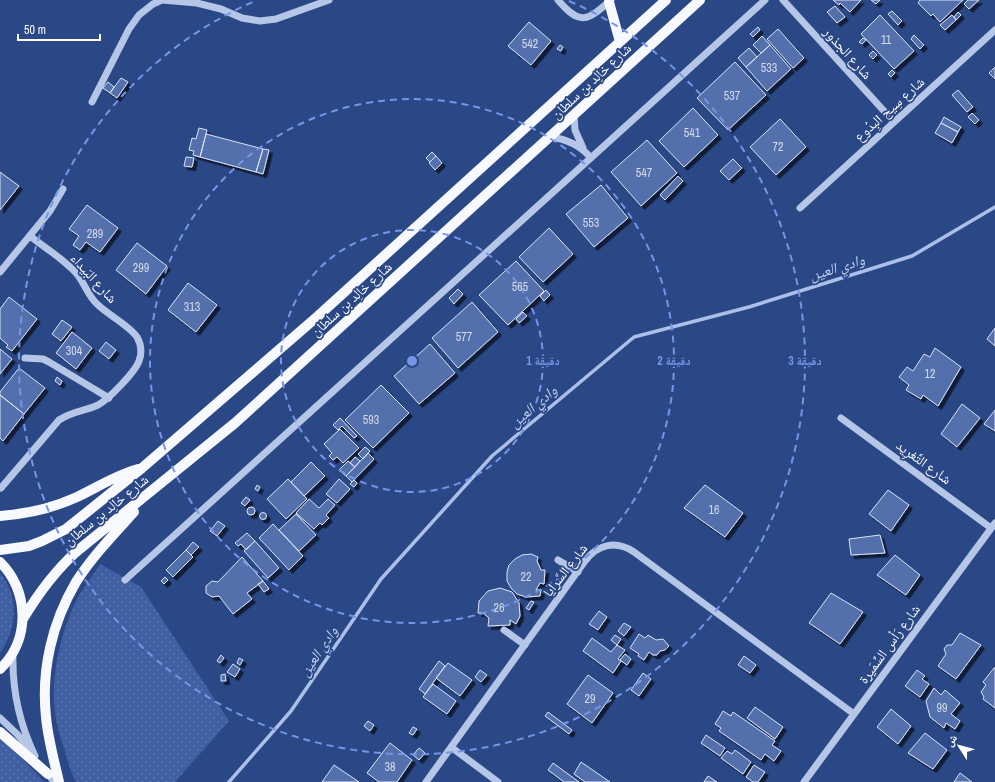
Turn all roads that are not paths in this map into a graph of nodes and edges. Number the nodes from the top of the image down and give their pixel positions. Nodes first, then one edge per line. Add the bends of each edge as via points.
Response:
1 (329, 0) edge
2 (558, 0) edge
3 (666, 0) edge
4 (700, 0) edge
5 (765, 0) edge
6 (783, 0) edge
7 (610, 1) edge
8 (995, 30) edge
9 (620, 42) junction
10 (92, 102) dead end
11 (574, 115) junction
12 (894, 122) junction
13 (550, 137) junction
14 (584, 150) junction
15 (591, 158) junction
16 (63, 188) dead end
17 (800, 208) dead end
18 (30, 236) junction
19 (0, 272) edge
20 (25, 358) dead end
21 (109, 398) junction
22 (841, 418) dead end
23 (142, 468) junction
24 (1, 488) edge
25 (152, 491) junction
26 (0, 516) edge
27 (993, 525) edge
28 (0, 550) edge
29 (558, 560) dead end
30 (0, 562) edge
31 (578, 572) junction
32 (125, 580) dead end
33 (23, 619) junction
34 (504, 630) dead end
35 (525, 646) junction
36 (13, 653) junction
37 (0, 669) edge
38 (854, 714) junction
39 (0, 718) edge
40 (0, 732) edge
41 (452, 747) junction
42 (35, 756) junction
43 (51, 778) edge
44 (59, 782) edge
45 (426, 782) edge
46 (498, 782) edge
47 (804, 782) edge

1 - 10 street via 276,19 260,21 242,18 198,3 162,0 145,9 133,22
2 - 7 street via 573,15 582,18 592,15
3 - 9 main road, شارع خالِد بن سلطان
4 - 11 main road, شارع خالِد بن سلطان
5 - 15 street
6 - 12 street, شارع الجذور
7 - 9 main road
8 - 12 street, شارع سِيح البِدُوع
9 - 23 main road, شارع خالِد بن سلطان via 318,316
11 - 13 main road, شارع خالِد بن سلطان
11 - 14 street via 575,130
12 - 17 street, شارع سِيح البِدُوع
13 - 14 street via 565,140
13 - 25 main road, شارع خالِد بن سلطان via 235,423
14 - 15 street
15 - 32 street
16 - 18 street via 50,211
18 - 19 street
18 - 21 street, شارع البَيداء via 74,271 96,303 137,338 141,350 139,362
20 - 21 street via 43,359
21 - 24 street, شارع البَيداء via 59,420
22 - 27 street, شارع التَّغرِيد
23 - 26 main road via 118,476 60,504 27,513
23 - 28 main road, شارع خالِد بن سلطان via 66,530 42,542
25 - 33 main road, شارع خالِد بن سلطان via 63,564 41,590
25 - 44 main road via 81,576 54,630 47,664 45,699 48,734
27 - 38 street, شارع رَأس السِّمَيرة
29 - 31 street
30 - 33 main road via 14,579 19,591
31 - 35 street, شارع السَّرايا
31 - 38 street, شارع السَّرايا via 590,556 601,547 615,545 628,548
33 - 36 main road via 22,631
34 - 35 street
35 - 41 street, شارع السَّرايا
36 - 37 main road
36 - 42 street via 16,701
38 - 47 street, شارع رَأس السِّمَيرة
39 - 42 street
40 - 43 main road
41 - 45 street, شارع السَّرايا
41 - 46 street
42 - 43 street

